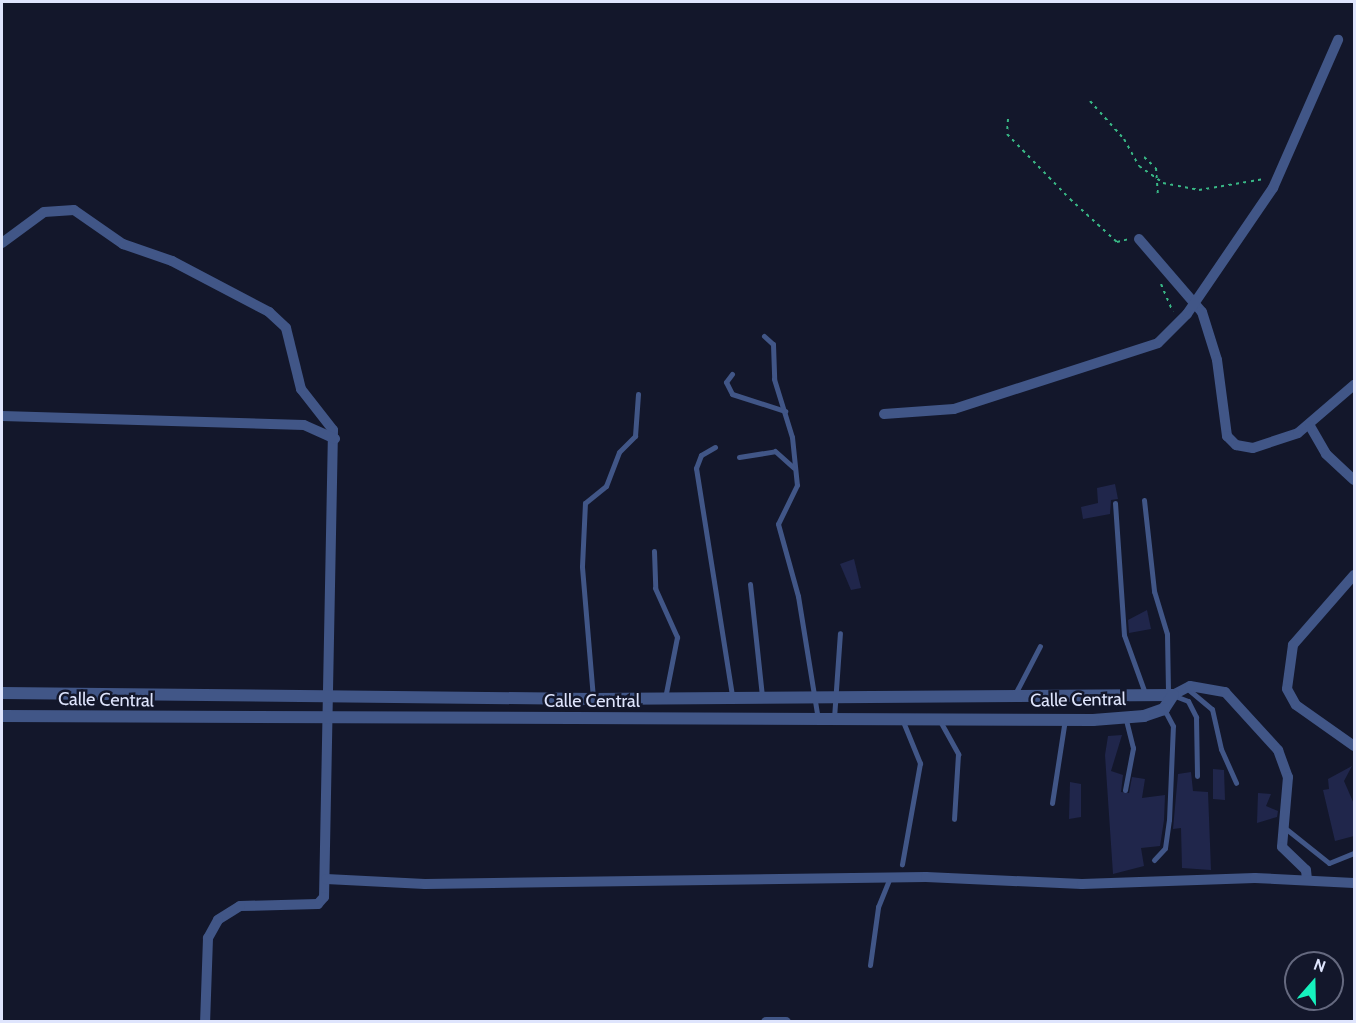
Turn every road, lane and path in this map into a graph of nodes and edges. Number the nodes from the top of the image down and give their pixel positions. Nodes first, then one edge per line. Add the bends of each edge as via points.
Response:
1 (1338, 40) dead end
2 (1090, 100) dead end
3 (1008, 118) dead end
4 (1144, 157) dead end
5 (1155, 179) junction
6 (1273, 188) junction
7 (1158, 196) dead end
8 (1136, 241) joint
9 (2, 243) edge
10 (1159, 279) dead end
11 (1195, 298) junction
12 (1182, 320) junction
13 (764, 336) dead end
14 (732, 374) dead end
15 (1354, 385) edge
16 (638, 394) dead end
17 (785, 411) junction
18 (884, 414) dead end
19 (2, 416) edge
20 (1310, 426) junction
21 (335, 439) junction
22 (715, 447) dead end
23 (739, 457) dead end
24 (796, 472) junction
25 (1354, 480) edge
26 (1144, 500) dead end
27 (1115, 503) dead end
28 (654, 551) dead end
29 (1354, 575) edge
30 (750, 584) dead end
31 (840, 633) dead end
32 (1040, 646) dead end
33 (1174, 692) junction
34 (2, 693) edge
35 (1145, 693) junction
36 (1015, 694) junction
37 (326, 695) junction
38 (816, 696) junction
39 (835, 696) junction
40 (732, 697) junction
41 (762, 697) junction
42 (665, 698) junction
43 (593, 699) junction
44 (1164, 710) junction
45 (2, 716) edge
46 (902, 717) junction
47 (937, 717) junction
48 (834, 718) junction
49 (1126, 718) junction
50 (325, 719) junction
51 (818, 719) junction
52 (1065, 719) junction
53 (1354, 746) edge
54 (1197, 776) dead end
55 (1236, 783) dead end
56 (1125, 790) dead end
57 (1052, 803) dead end
58 (954, 819) dead end
59 (1284, 827) junction
60 (1354, 853) edge
61 (1154, 860) dead end
62 (902, 864) dead end
63 (890, 877) junction
64 (326, 879) junction
65 (1307, 879) junction
66 (1354, 883) edge
67 (870, 965) dead end
68 (205, 1022) edge
69 (766, 1022) edge
70 (786, 1022) edge

1 - 6 street
2 - 5 path via 1125,139 1139,166
3 - 8 path via 1007,134 1070,199 1117,242
4 - 5 path via 1156,168
5 - 6 path via 1199,190 1262,178
5 - 7 path
6 - 11 street
8 - 11 street via 1163,272
9 - 21 street via 44,212 74,210 123,244 172,261 269,312 286,328 297,381 330,422
10 - 12 path
11 - 12 street
11 - 20 street via 1217,360 1231,441 1253,448
12 - 18 street via 1158,343 1125,357 954,409
13 - 17 lane via 773,344 774,379
14 - 17 lane via 726,382 732,394
15 - 20 street
16 - 43 lane via 635,436 619,452 610,480 584,509
17 - 24 lane
19 - 21 street via 304,425
20 - 25 street via 1326,454
21 - 37 street
22 - 40 lane via 701,455 696,468
23 - 24 lane via 775,451 788,458
24 - 38 lane via 797,485 778,524
26 - 33 lane via 1154,591 1167,634
27 - 35 lane via 1124,635
28 - 42 lane via 655,588 677,637
29 - 53 street via 1293,645 1287,690 1296,705
30 - 41 lane
31 - 39 lane
32 - 36 lane
33 - 35 street, Calle Central
33 - 44 street
33 - 54 lane via 1188,701 1196,717
33 - 55 lane via 1197,693 1212,709
33 - 59 street, Calle Central via 1199,685 1225,692 1278,750 1288,777
34 - 37 street, Calle Central
35 - 36 street, Calle Central
36 - 39 street, Calle Central
37 - 43 street, Calle Central
37 - 50 street
38 - 39 street, Calle Central
38 - 41 street, Calle Central
38 - 51 lane
39 - 48 lane
40 - 41 street, Calle Central
40 - 42 street, Calle Central
42 - 43 street, Calle Central
44 - 49 street, Calle Central
44 - 61 lane via 1173,726 1169,820 1165,848
45 - 50 street, Calle Central
46 - 47 street, Calle Central
46 - 48 street, Calle Central
46 - 62 lane via 920,763
47 - 52 street, Calle Central
47 - 58 lane via 958,754
48 - 51 street, Calle Central
49 - 52 street, Calle Central
49 - 56 lane via 1133,748
50 - 51 street, Calle Central
50 - 64 street
52 - 57 lane
59 - 60 lane via 1329,863
59 - 65 street, Calle Central via 1282,848 1303,865
63 - 64 street via 425,884
63 - 65 street via 1082,884
63 - 67 lane via 878,907
64 - 68 street via 318,903 240,906 218,920 208,938
65 - 66 street
69 - 70 street

